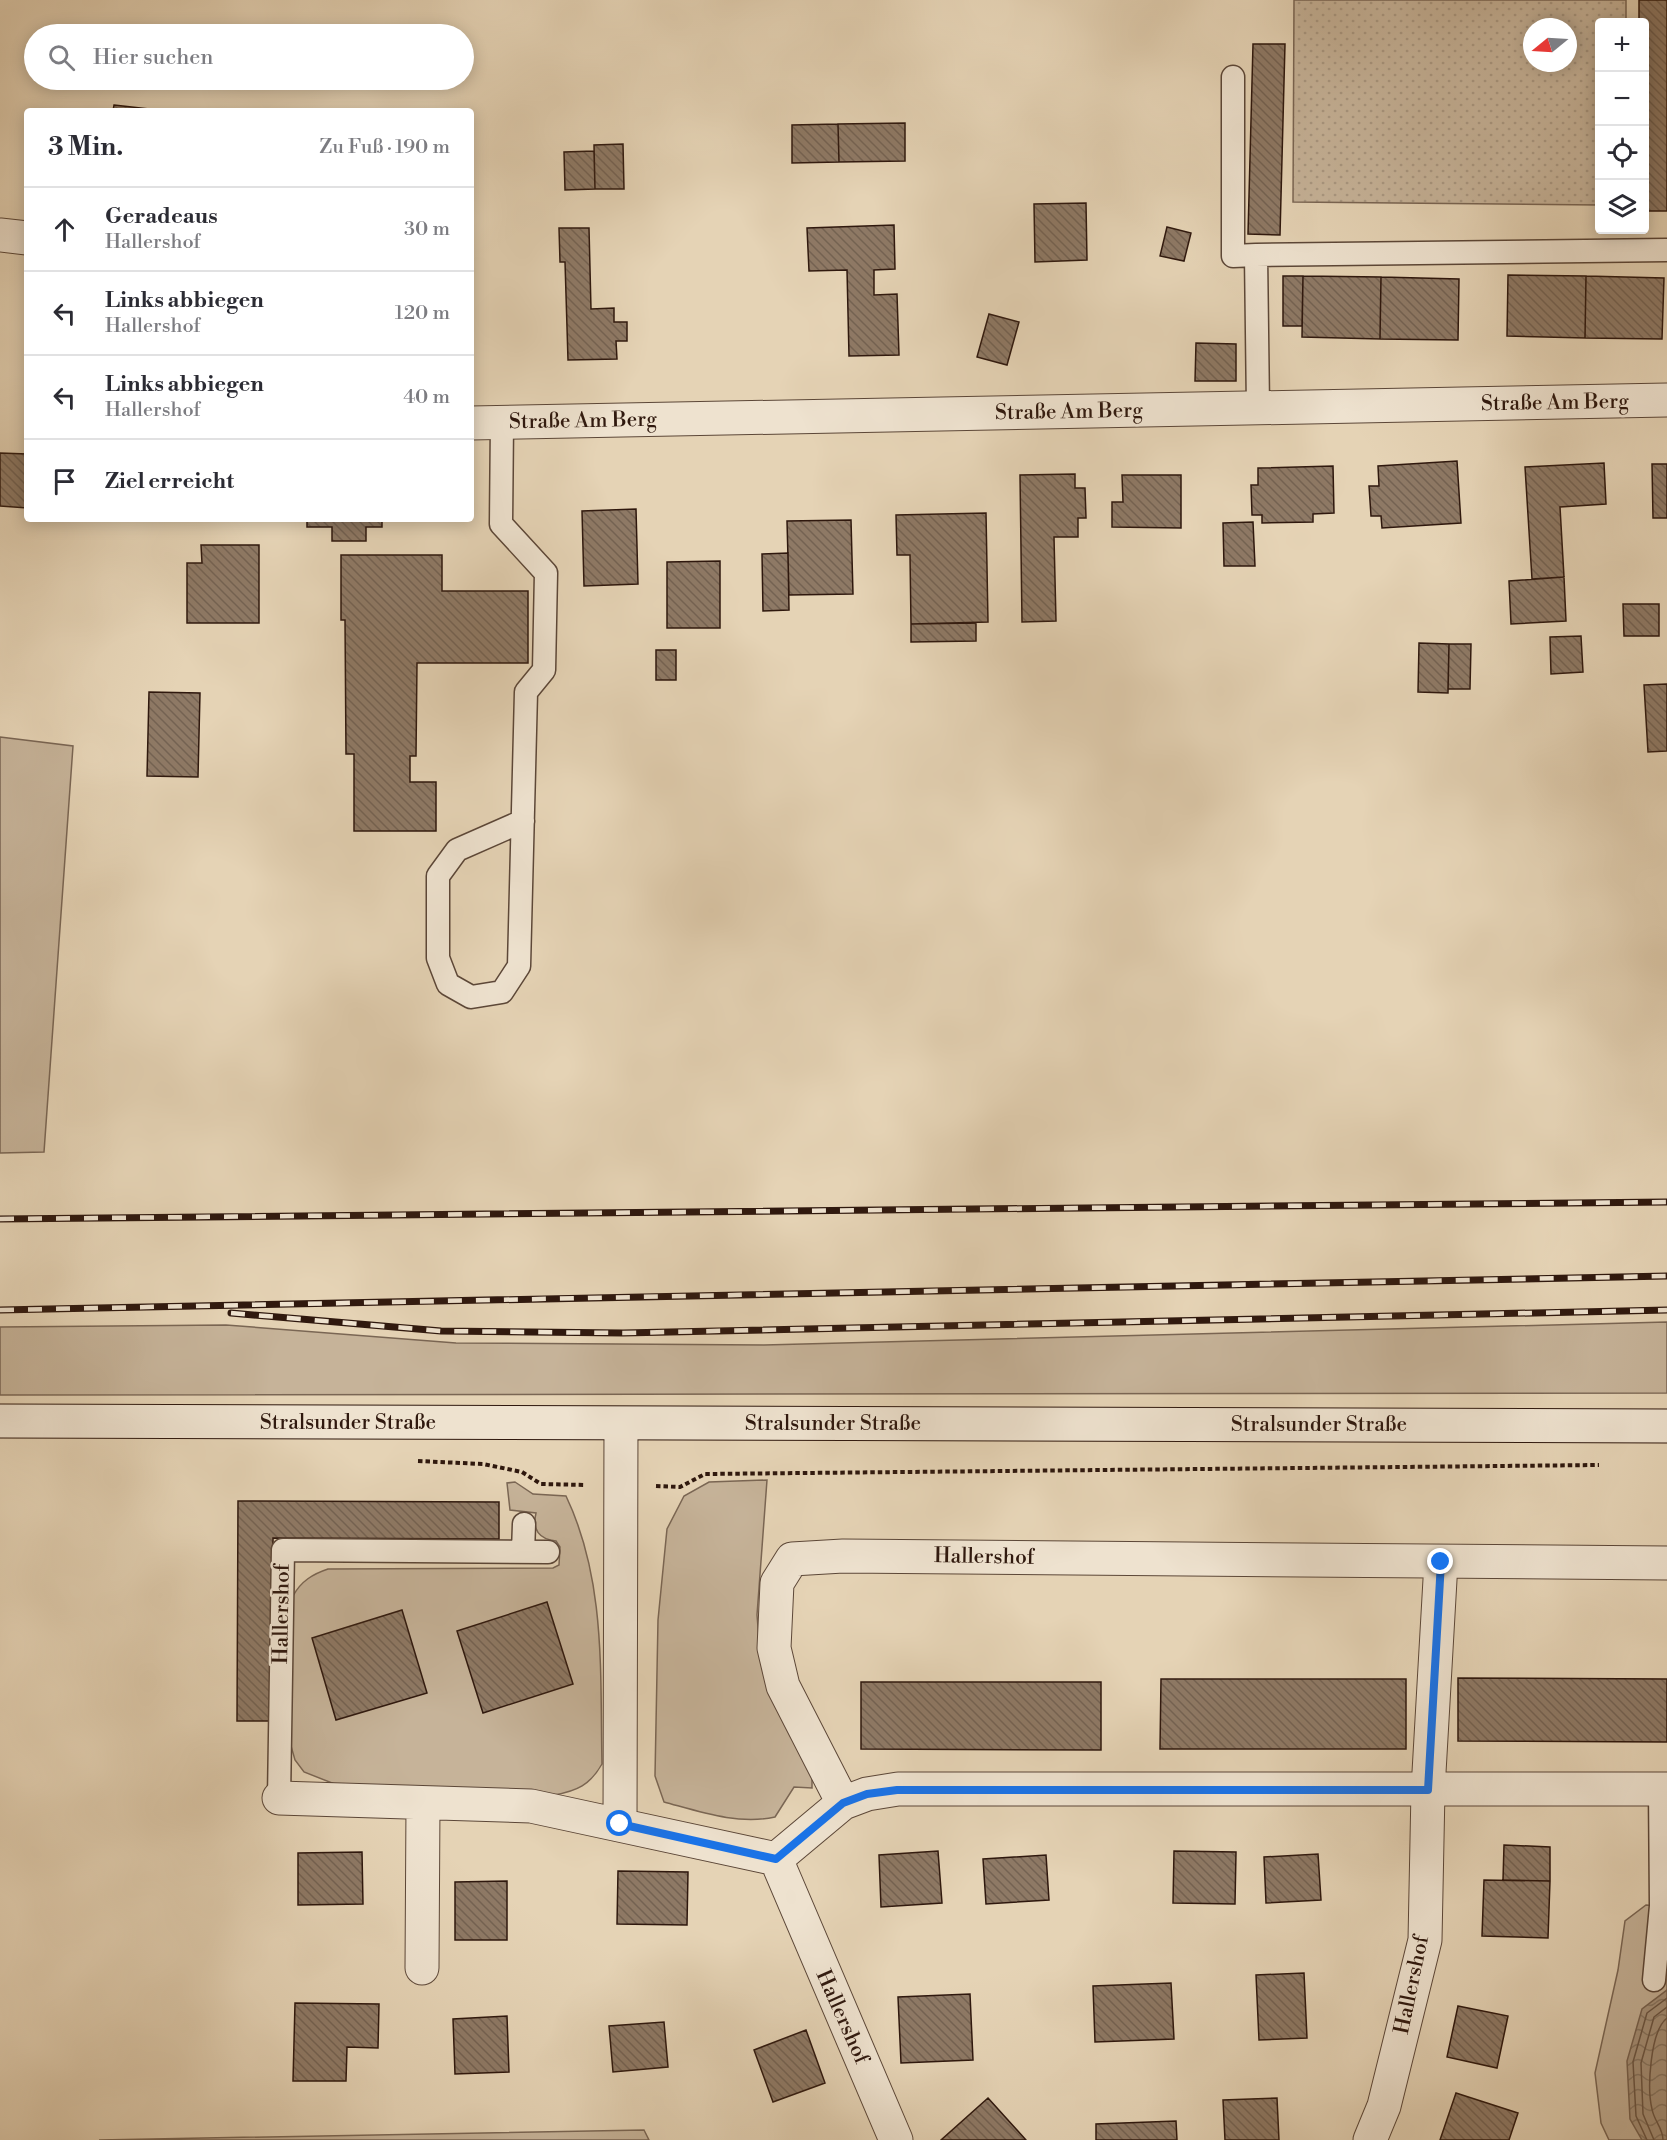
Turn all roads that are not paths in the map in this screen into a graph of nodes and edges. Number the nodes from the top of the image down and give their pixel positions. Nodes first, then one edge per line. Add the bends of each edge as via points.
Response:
1 (1233, 77) dead end
2 (0, 234) edge
3 (24, 238) edge
4 (1667, 250) edge
5 (1256, 255) junction
6 (1667, 400) edge
7 (1258, 408) junction
8 (487, 423) edge
9 (523, 821) junction
10 (0, 1421) edge
11 (621, 1424) junction
12 (1667, 1426) edge
13 (524, 1524) dead end
14 (523, 1552) junction
15 (548, 1552) dead end
16 (1441, 1562) junction
17 (1667, 1563) edge
18 (1664, 1789) edge
19 (1428, 1790) junction
20 (279, 1798) joint
21 (843, 1803) junction
22 (423, 1804) junction
23 (620, 1824) junction
24 (776, 1859) junction
25 (422, 1968) dead end
26 (1654, 1980) dead end
27 (896, 2140) edge
28 (1370, 2140) edge

1 - 5 lane via 1233,256
2 - 3 street
4 - 5 lane
5 - 7 lane
6 - 7 street, Straße Am Berg
7 - 8 street, Straße Am Berg
8 - 9 lane via 501,524 546,573 544,670 526,692
9 - 9 lane via 519,966 502,992 471,997 448,984 438,958 438,876 457,850
10 - 11 street, Stralsunder Straße
11 - 12 street, Stralsunder Straße
11 - 23 street
13 - 14 lane
14 - 15 lane, Hallershof
14 - 20 lane, Hallershof via 283,1550
16 - 17 street, Hallershof
16 - 19 street, Hallershof
16 - 21 street, Hallershof via 843,1556 792,1559 777,1583 776,1657 783,1686
18 - 19 street
18 - 26 lane via 1661,1906
19 - 21 street via 897,1790 867,1794
19 - 28 street, Hallershof via 1425,1940 1384,2106
20 - 22 street, Hallershof
21 - 24 street
22 - 23 street, Hallershof via 531,1806
22 - 25 street
23 - 24 street, Hallershof
24 - 27 street, Hallershof

